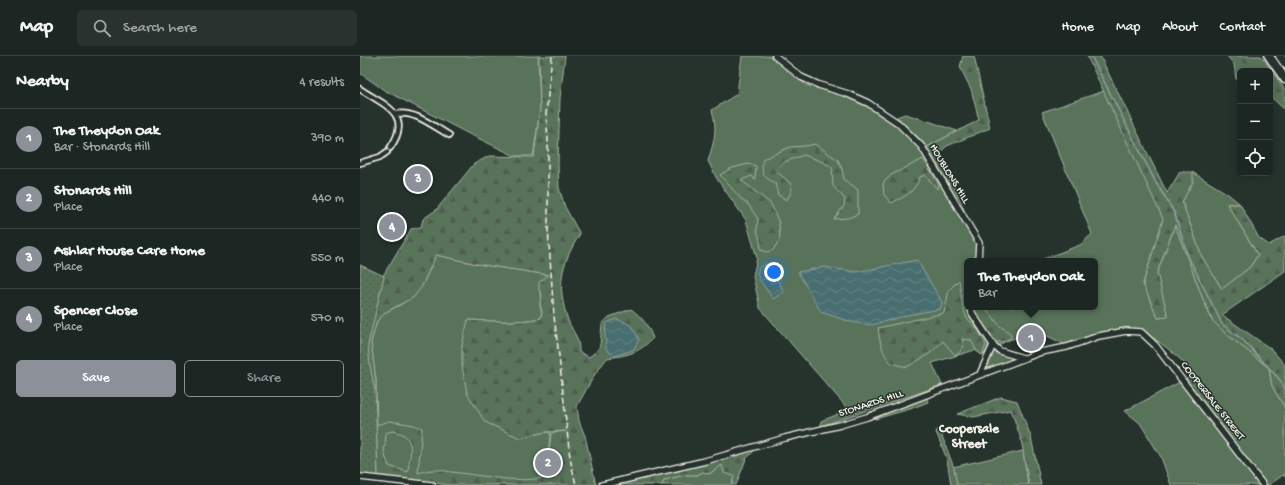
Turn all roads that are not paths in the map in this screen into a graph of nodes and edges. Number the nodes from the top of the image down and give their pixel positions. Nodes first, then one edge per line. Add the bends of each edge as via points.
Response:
1 (776, 56) edge
2 (1269, 56) edge
3 (1280, 56) edge
4 (1285, 63) edge
5 (1285, 79) edge
6 (360, 89) edge
7 (396, 114) junction
8 (450, 135) dead end
9 (360, 163) edge
10 (978, 258) edge
11 (971, 310) edge
12 (1141, 332) joint
13 (993, 345) junction
14 (1023, 358) junction
15 (980, 374) junction
16 (360, 477) edge
17 (432, 485) edge
18 (602, 485) edge
19 (1263, 485) edge

1 - 10 street, HOUBLONS HILL via 801,77 868,103 898,123 922,147 978,243
2 - 5 highway
3 - 4 highway
6 - 7 street
7 - 8 street via 404,112 413,115
7 - 9 street via 400,127 389,150 380,157
11 - 13 street
12 - 14 street, STONARDS HILL via 1126,331 1099,336
12 - 19 street, COOPERSALE STREET via 1171,365
13 - 14 street
13 - 15 street
14 - 15 street, STONARDS HILL
15 - 18 street, STONARDS HILL via 905,404 840,425
16 - 17 street

